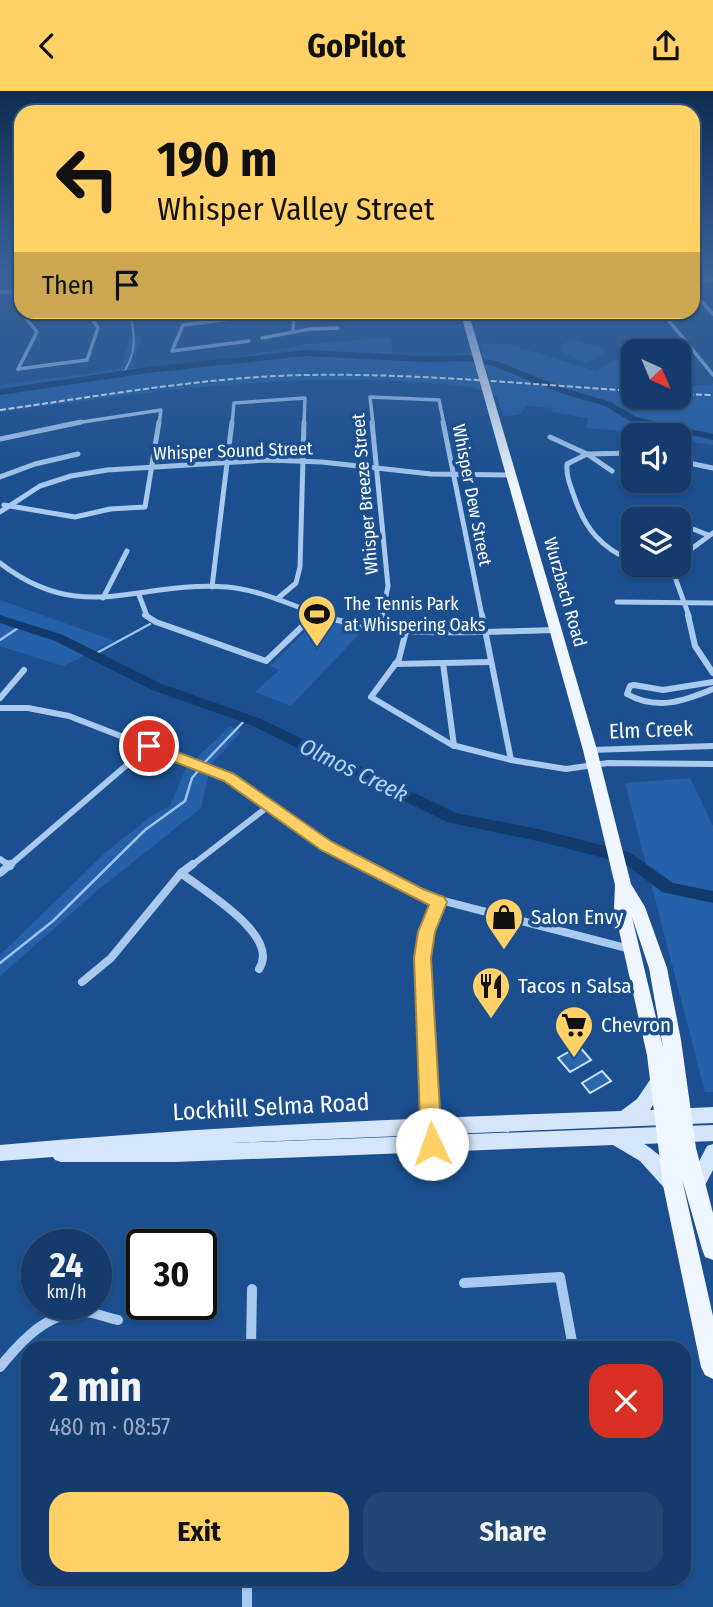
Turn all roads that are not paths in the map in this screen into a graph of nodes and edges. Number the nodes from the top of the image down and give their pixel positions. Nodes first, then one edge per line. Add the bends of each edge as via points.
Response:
1 (31, 345) edge
2 (92, 345) edge
3 (175, 345) edge
4 (228, 345) edge
5 (473, 345) edge
6 (688, 345) edge
7 (713, 375) edge
8 (439, 400) joint
9 (550, 437) dead end
10 (0, 439) edge
11 (621, 453) edge
12 (78, 454) dead end
13 (587, 454) junction
14 (229, 462) junction
15 (303, 462) junction
16 (691, 463) edge
17 (153, 467) junction
18 (377, 468) junction
19 (713, 468) edge
20 (612, 471) dead end
21 (454, 475) junction
22 (509, 475) junction
23 (0, 477) edge
24 (3, 505) edge
25 (0, 512) edge
26 (693, 529) dead end
27 (710, 534) edge
28 (691, 549) edge
29 (127, 551) dead end
30 (621, 556) edge
31 (0, 563) edge
32 (678, 577) edge
33 (212, 587) junction
34 (139, 595) junction
35 (103, 598) junction
36 (277, 599) junction
37 (617, 602) dead end
38 (685, 603) junction
39 (713, 603) edge
40 (315, 614) junction
41 (379, 629) junction
42 (553, 630) junction
43 (406, 631) junction
44 (485, 631) junction
45 (491, 662) junction
46 (443, 663) junction
47 (396, 664) junction
48 (24, 670) dead end
49 (713, 673) edge
50 (713, 683) edge
51 (713, 689) edge
52 (660, 690) junction
53 (0, 698) edge
54 (658, 701) junction
55 (0, 708) edge
56 (713, 745) edge
57 (149, 746) junction
58 (454, 746) junction
59 (635, 749) junction
60 (590, 750) junction
61 (510, 760) junction
62 (639, 762) junction
63 (713, 764) edge
64 (594, 766) junction
65 (270, 806) junction
66 (0, 859) edge
67 (10, 866) junction
68 (0, 873) edge
69 (181, 873) junction
70 (623, 885) junction
71 (635, 900) junction
72 (439, 902) junction
73 (630, 949) junction
74 (259, 969) dead end
75 (82, 982) dead end
76 (663, 999) junction
77 (660, 1079) junction
78 (713, 1115) edge
79 (625, 1118) junction
80 (511, 1121) junction
81 (430, 1123) junction
82 (674, 1125) junction
83 (328, 1128) junction
84 (713, 1133) edge
85 (616, 1137) junction
86 (512, 1141) junction
87 (432, 1144) junction
88 (328, 1147) junction
89 (713, 1151) edge
90 (0, 1153) edge
91 (673, 1185) junction
92 (696, 1185) junction
93 (713, 1249) edge
94 (464, 1283) dead end
95 (252, 1289) dead end
96 (118, 1320) dead end
97 (24, 1341) edge
98 (251, 1341) edge
99 (572, 1341) edge
100 (21, 1344) edge
101 (0, 1367) edge
102 (713, 1367) edge
103 (247, 1586) edge
104 (247, 1607) edge

1 - 2 street via 19,369 87,360
3 - 4 street via 172,351
5 - 22 main road, Wurzbach Road
6 - 7 street
8 - 18 street, Whisper Breeze Street via 370,397
8 - 21 street, Whisper Dew Street
9 - 13 street
10 - 17 street via 161,410
11 - 13 street
12 - 23 street
13 - 20 street
13 - 30 street via 571,460 566,473 587,531 603,547
14 - 15 street, Whisper Sound Street
14 - 15 street via 234,403 305,398
14 - 17 street, Whisper Sound Street
14 - 33 street
15 - 18 street, Whisper Sound Street
15 - 36 street via 300,567 296,583
16 - 19 street
17 - 24 street, Whisper Sound Street via 71,476
17 - 24 street via 145,507 75,517
18 - 21 street, Whisper Sound Street
18 - 41 street, Whisper Breeze Street via 388,586
21 - 22 street, Whisper Sound Street
21 - 44 street, Whisper Dew Street
22 - 42 main road, Wurzbach Road
24 - 25 street, Whisper Sound Street
26 - 27 street
27 - 28 street
29 - 35 street
31 - 35 street via 47,591
32 - 38 street
33 - 34 street
33 - 36 street
34 - 35 street
34 - 40 street via 145,614 156,622 266,661
36 - 40 street
37 - 38 street
38 - 39 street
38 - 49 street via 691,638
40 - 41 street
41 - 43 street
42 - 44 street
42 - 60 main road, Wurzbach Road
43 - 44 street
43 - 47 street
44 - 45 street, Whisper Dew Street
45 - 46 street
45 - 61 street, Whisper Dew Street
46 - 47 street
46 - 58 street
47 - 58 street, Elm Creek via 371,697
48 - 53 street
50 - 52 street via 691,682
51 - 54 street via 675,705
52 - 54 street
52 - 54 street via 639,684 627,694
55 - 57 street via 69,716
56 - 59 street, Elm Creek
57 - 65 street via 229,778
57 - 67 street
58 - 61 street, Elm Creek
59 - 60 street, Elm Creek
59 - 62 street
60 - 64 main road, Wurzbach Road
61 - 64 street, Elm Creek via 566,769
62 - 63 street, Elm Creek
62 - 64 street, Elm Creek
64 - 70 main road, Wurzbach Road
65 - 69 street
65 - 72 street via 326,846
66 - 67 street
67 - 68 street
69 - 74 street via 252,929 265,960
69 - 75 street via 111,958
70 - 71 main road, Wurzbach Road
70 - 73 main road, Wurzbach Road
71 - 73 main road via 632,919 637,943
71 - 76 main road, Wurzbach Road
72 - 73 street
72 - 81 street via 426,932 423,958
73 - 76 main road via 642,957 649,988
73 - 77 main road, Wurzbach Road
76 - 82 main road, Wurzbach Road
77 - 79 main road via 643,1105
77 - 82 main road, Wurzbach Road
78 - 82 main road, Lockhill Selma Road
79 - 80 main road, Lockhill Selma Road
79 - 82 main road, Lockhill Selma Road
80 - 81 main road, Lockhill Selma Road
80 - 86 main road
81 - 83 main road, Lockhill Selma Road
81 - 87 street
82 - 84 main road, Lockhill Selma Road
82 - 85 main road, Lockhill Selma Road
82 - 91 main road
82 - 92 main road
83 - 88 street
83 - 90 main road, Lockhill Selma Road via 142,1138
85 - 86 main road, Lockhill Selma Road
85 - 91 main road via 646,1155
86 - 87 main road, Lockhill Selma Road
87 - 88 main road, Lockhill Selma Road
88 - 90 main road, Lockhill Selma Road via 127,1156
89 - 92 main road
91 - 102 main road
92 - 93 main road
94 - 99 street via 560,1277
95 - 98 street
96 - 97 street via 85,1312 64,1315
100 - 101 street
103 - 104 street

